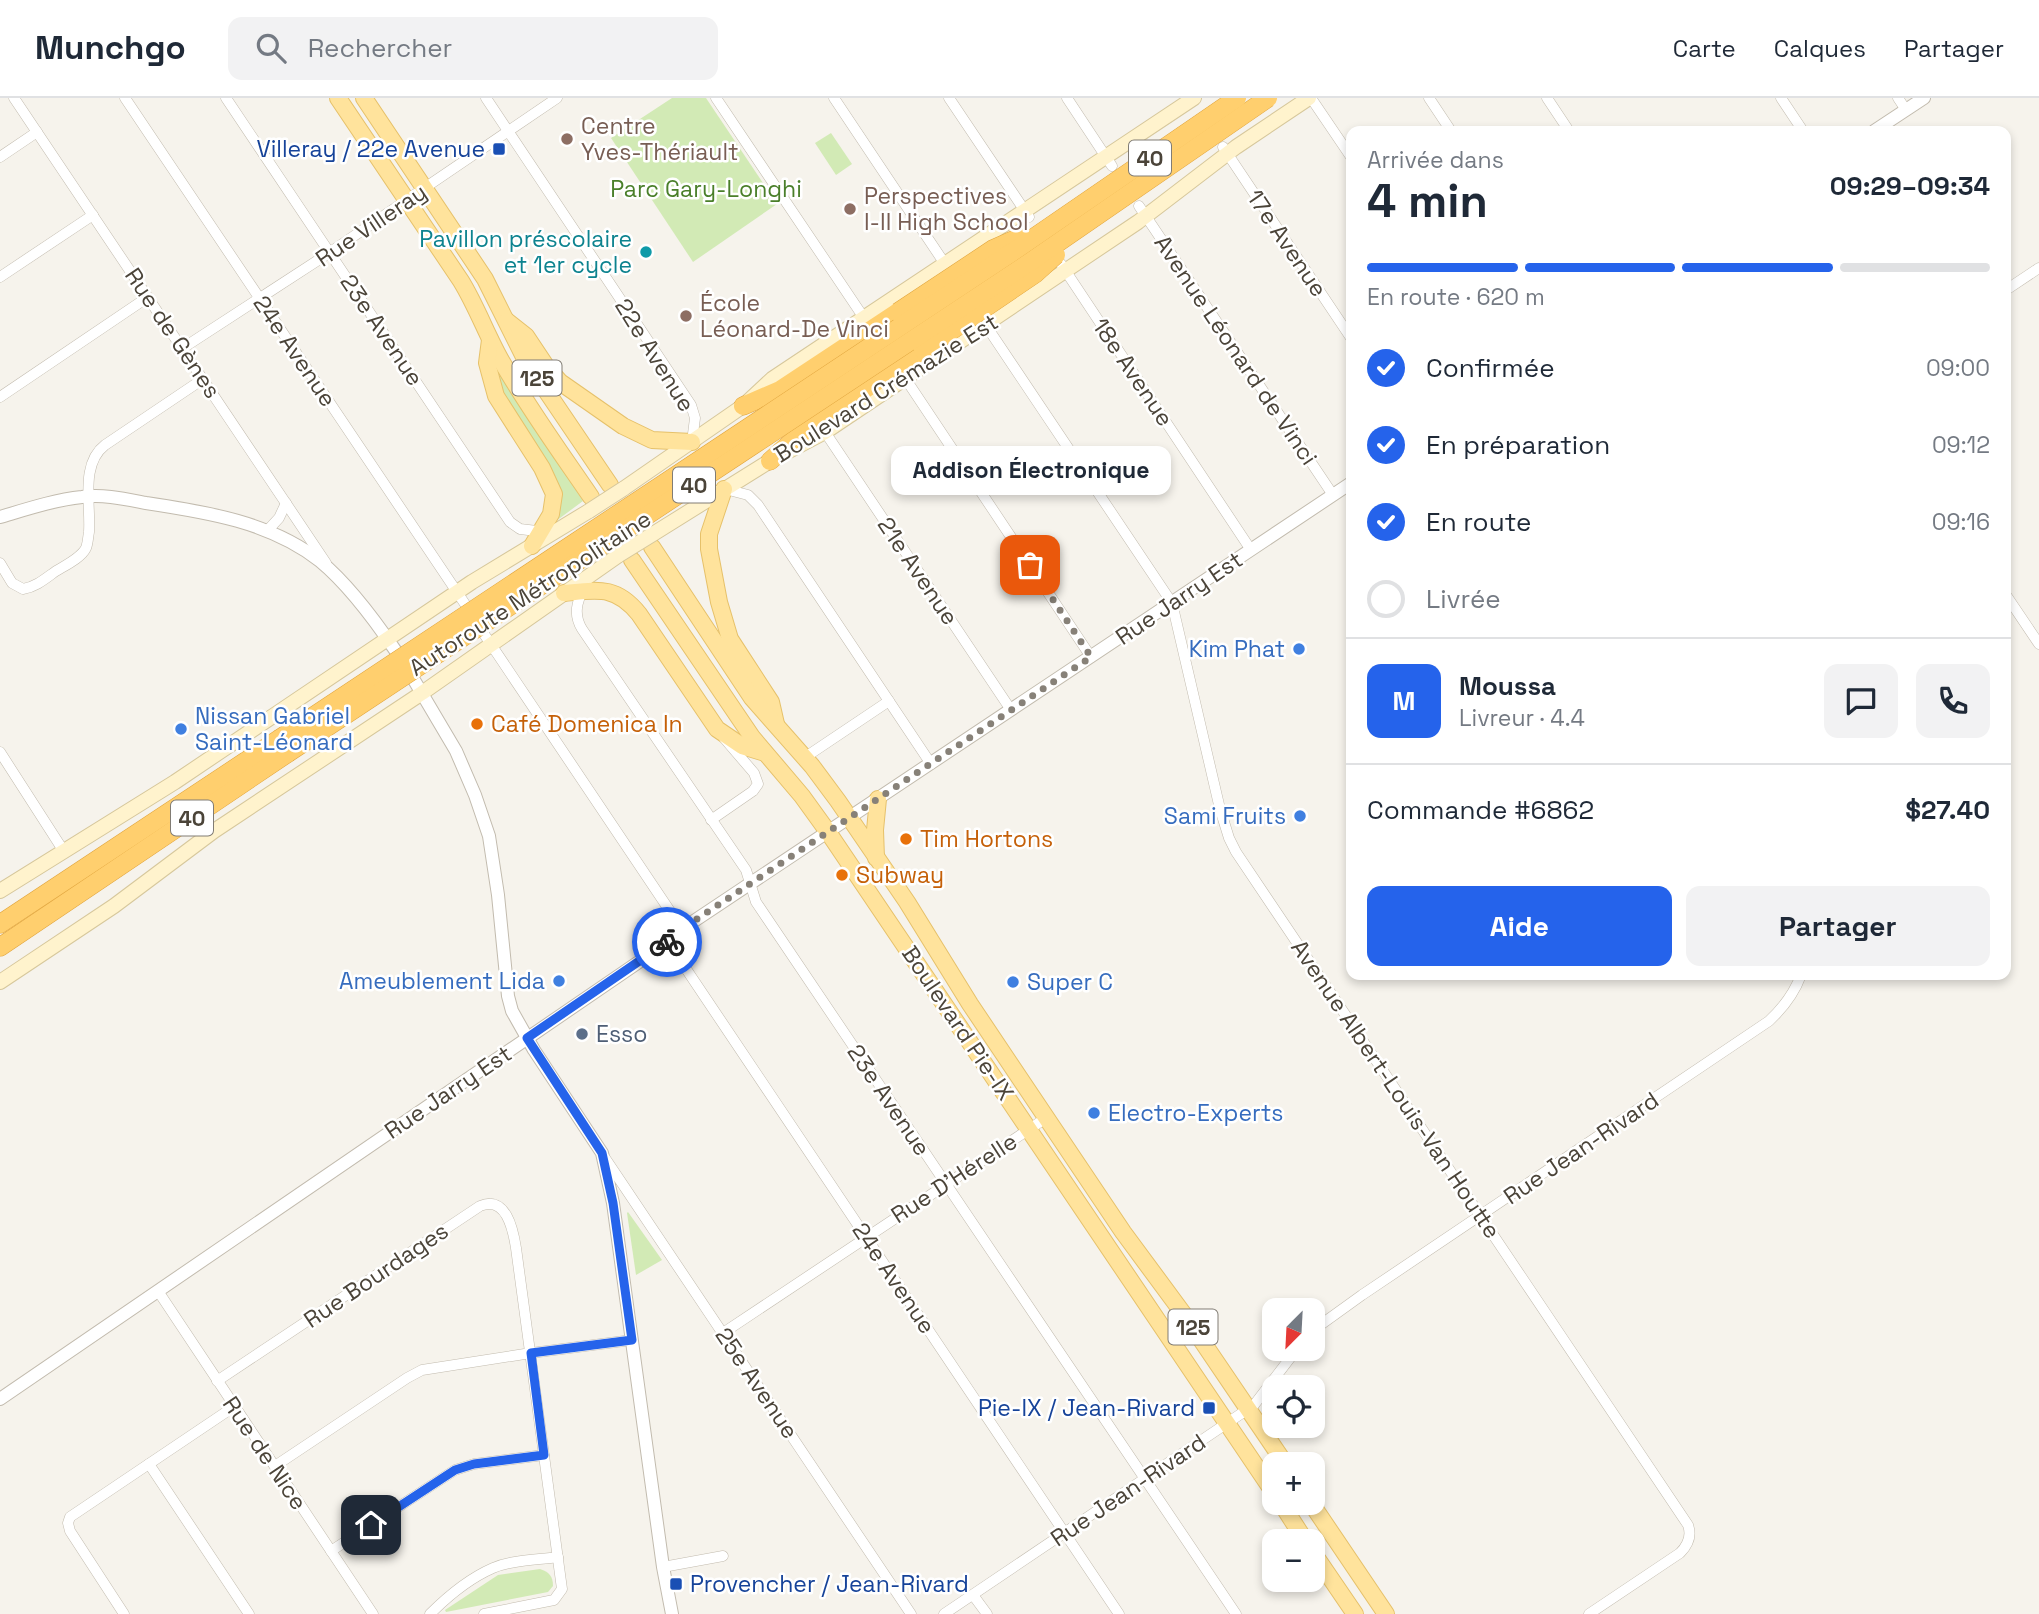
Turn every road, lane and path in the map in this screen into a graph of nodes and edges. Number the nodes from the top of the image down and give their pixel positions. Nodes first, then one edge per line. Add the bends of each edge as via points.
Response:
1 (14, 98) edge
2 (125, 98) edge
3 (226, 98) edge
4 (338, 98) edge
5 (364, 98) edge
6 (486, 98) edge
7 (557, 98) edge
8 (716, 98) edge
9 (834, 98) edge
10 (950, 98) edge
11 (1067, 98) edge
12 (1237, 98) edge
13 (1268, 98) edge
14 (1310, 98) edge
15 (1429, 98) edge
16 (1547, 98) edge
17 (1781, 98) edge
18 (1898, 98) edge
19 (1924, 98) edge
20 (1193, 101) edge
21 (1906, 110) junction
22 (1448, 126) edge
23 (1566, 126) edge
24 (1800, 126) edge
25 (1882, 126) edge
26 (37, 132) junction
27 (508, 132) junction
28 (1225, 150) junction
29 (1346, 150) edge
30 (0, 158) edge
31 (1109, 162) junction
32 (424, 188) junction
33 (407, 200) junction
34 (1142, 211) junction
35 (1027, 214) junction
36 (93, 215) junction
37 (1100, 215) junction
38 (1064, 218) junction
39 (330, 252) junction
40 (947, 267) junction
41 (1063, 267) junction
42 (2039, 268) edge
43 (0, 277) edge
44 (2011, 287) edge
45 (148, 298) junction
46 (260, 299) junction
47 (864, 318) junction
48 (505, 320) junction
49 (983, 321) junction
50 (1346, 331) edge
51 (490, 340) junction
52 (183, 348) junction
53 (905, 378) junction
54 (203, 379) junction
55 (0, 397) edge
56 (743, 406) junction
57 (825, 432) junction
58 (692, 442) junction
59 (770, 461) junction
60 (1346, 486) edge
61 (616, 487) junction
62 (724, 489) junction
63 (1333, 495) junction
64 (89, 496) junction
65 (286, 502) junction
66 (590, 504) junction
67 (0, 517) edge
68 (267, 531) junction
69 (543, 537) junction
70 (652, 540) junction
71 (1251, 550) junction
72 (626, 558) junction
73 (0, 564) edge
74 (330, 569) junction
75 (589, 576) junction
76 (582, 591) junction
77 (564, 593) junction
78 (461, 598) junction
79 (1172, 603) junction
80 (2011, 603) edge
81 (488, 639) junction
82 (391, 644) junction
83 (2039, 645) edge
84 (1091, 657) junction
85 (418, 687) junction
86 (889, 701) junction
87 (1011, 710) junction
88 (777, 726) junction
89 (717, 729) junction
90 (283, 746) junction
91 (0, 752) edge
92 (765, 753) junction
93 (804, 758) junction
94 (931, 764) junction
95 (878, 799) junction
96 (849, 818) junction
97 (711, 820) junction
98 (828, 832) junction
99 (63, 850) junction
100 (876, 858) junction
101 (751, 884) junction
102 (0, 891) edge
103 (0, 924) edge
104 (682, 929) junction
105 (668, 942) junction
106 (0, 947) edge
107 (1799, 980) edge
108 (0, 982) edge
109 (527, 1038) junction
110 (1046, 1118) junction
111 (1029, 1129) junction
112 (602, 1153) junction
113 (946, 1184) junction
114 (1480, 1216) junction
115 (866, 1237) junction
116 (158, 1291) junction
117 (1325, 1322) edge
118 (723, 1333) junction
119 (632, 1340) junction
120 (531, 1353) junction
121 (1287, 1362) edge
122 (217, 1381) junction
123 (0, 1399) edge
124 (234, 1406) junction
125 (1248, 1409) junction
126 (1227, 1423) junction
127 (1277, 1452) edge
128 (544, 1455) junction
129 (149, 1464) junction
130 (275, 1466) junction
131 (1262, 1475) edge
132 (1144, 1478) junction
133 (1319, 1515) edge
134 (1065, 1532) junction
135 (331, 1551) junction
136 (723, 1556) dead end
137 (558, 1557) junction
138 (663, 1567) junction
139 (1325, 1570) edge
140 (974, 1595) junction
141 (124, 1614) edge
142 (249, 1614) edge
143 (373, 1614) edge
144 (430, 1614) edge
145 (484, 1614) edge
146 (672, 1614) edge
147 (911, 1614) edge
148 (944, 1614) edge
149 (987, 1614) edge
150 (1119, 1614) edge
151 (1236, 1614) edge
152 (1355, 1614) edge
153 (1386, 1614) edge
154 (1589, 1614) edge

1 - 26 street, Rue de Gènes
2 - 46 street, 24e Avenue
3 - 39 street, 23e Avenue
4 - 33 main road, 125
5 - 32 main road, 125
6 - 27 street, 22e Avenue
7 - 27 street, Rue Villeray
8 - 47 street
9 - 40 street
10 - 35 street
11 - 31 street
12 - 38 highway, Autoroute Métropolitaine / 40, bridge
13 - 37 highway, Autoroute Métropolitaine / 40, bridge
14 - 28 main road, Boulevard Crémazie Est
14 - 29 street
15 - 22 street
16 - 23 street
17 - 24 street
18 - 21 street
19 - 21 street
20 - 31 main road
21 - 25 street
26 - 30 street
26 - 36 street, Rue de Gènes
27 - 32 street, Rue Villeray
27 - 58 street, 22e Avenue via 691,405 695,418
28 - 34 main road, Boulevard Crémazie Est
28 - 50 street, 17e Avenue
31 - 35 main road
32 - 33 street, Rue Villeray
32 - 48 main road, 125 via 490,288
33 - 39 street, Rue Villeray
33 - 51 main road, 125 via 469,294
34 - 41 main road, Boulevard Crémazie Est
34 - 63 street, Avenue Léonard de Vinci
35 - 40 main road
36 - 43 street
36 - 45 street, Rue de Gènes
37 - 59 highway, bridge via 1035,274 806,429
37 - 90 highway, Autoroute Métropolitaine / 40, bridge
38 - 56 highway, bridge via 993,248 780,390
38 - 90 highway, Autoroute Métropolitaine / 40, bridge
39 - 46 street, Rue Villeray
39 - 69 street, 23e Avenue via 510,522
40 - 47 main road
41 - 49 main road, Boulevard Crémazie Est
41 - 71 street, 18e Avenue
42 - 44 street
45 - 52 street, Rue de Gènes
45 - 55 street
46 - 52 street, Rue Villeray
46 - 78 street, 24e Avenue
47 - 56 main road via 772,379
48 - 58 main road via 526,336 560,382 631,431 658,441
48 - 61 main road, 125 via 526,361
49 - 53 main road, Boulevard Crémazie Est
49 - 79 street
51 - 66 main road, 125
51 - 69 main road via 487,363 496,396 552,489 554,505
52 - 54 street, Rue de Gènes
53 - 57 main road, Boulevard Crémazie Est
53 - 84 street
54 - 64 street via 95,453
54 - 65 street, Rue de Gènes
56 - 58 main road
57 - 59 main road, Boulevard Crémazie Est
57 - 87 street, 21e Avenue
58 - 61 main road
59 - 62 main road, Boulevard Crémazie Est
60 - 63 street, Rue Jarry Est
61 - 66 main road, bridge
62 - 70 main road, Boulevard Crémazie Est
62 - 86 street via 748,495 758,505
62 - 88 main road via 708,541 719,602 730,639 771,702
63 - 71 street, Rue Jarry Est
64 - 67 street
64 - 68 street via 218,515
64 - 73 street via 88,543 82,554 23,589 12,583
65 - 68 street
65 - 74 street, Rue de Gènes
66 - 69 main road
68 - 74 street via 297,545
69 - 78 main road
70 - 72 main road, Boulevard Crémazie Est, bridge
70 - 88 main road, Boulevard Pie-IX / 125 via 739,680
71 - 79 street, Rue Jarry Est
72 - 75 main road, Boulevard Crémazie Est
72 - 92 main road, Boulevard Pie-IX / 125
74 - 82 street
75 - 76 street, 23e Avenue
75 - 77 main road, Boulevard Crémazie Est
76 - 77 main road
76 - 89 main road via 607,590 630,603
76 - 97 street, 23e Avenue via 576,611 579,624
77 - 81 main road, Boulevard Crémazie Est
78 - 82 main road
79 - 84 street, Rue Jarry Est
79 - 114 street, Avenue Albert-Louis-Van Houtte via 1220,810 1233,845
80 - 83 street
81 - 85 main road, Boulevard Crémazie Est
81 - 104 street
82 - 99 main road
84 - 87 street, Rue Jarry Est
85 - 108 main road, Boulevard Crémazie Est via 114,906
85 - 109 street via 456,751 489,836 508,996
86 - 93 street
86 - 94 street
87 - 94 street, Rue Jarry Est
88 - 93 main road, Boulevard Pie-IX / 125
89 - 92 main road via 743,746
89 - 97 street via 758,784
90 - 103 highway, Autoroute Métropolitaine / 40
90 - 106 highway, Autoroute Métropolitaine / 40
91 - 99 street
92 - 98 main road, Boulevard Pie-IX / 125
93 - 96 main road, Boulevard Pie-IX / 125
94 - 95 street, Rue Jarry Est
95 - 96 street, Rue Jarry Est
95 - 100 main road
96 - 98 street, Rue Jarry Est
96 - 100 main road, Boulevard Pie-IX / 125
97 - 101 street, 23e Avenue
98 - 101 street, Rue Jarry Est
98 - 111 main road, Boulevard Pie-IX / 125
99 - 102 main road
100 - 110 main road, Boulevard Pie-IX / 125
101 - 104 street, Rue Jarry Est
101 - 113 street, 23e Avenue via 756,902
104 - 105 street, Rue Jarry Est
105 - 109 street, Rue Jarry Est
105 - 115 street, 24e Avenue
107 - 114 street, Rue Jean-Rivard via 1791,997 1769,1021
109 - 112 street
109 - 116 street, Rue Jarry Est
110 - 111 street, Rue D'Hérelle
110 - 125 main road, Boulevard Pie-IX / 125
111 - 113 street, Rue D'Hérelle
111 - 126 main road, Boulevard Pie-IX / 125
112 - 118 street, 25e Avenue
112 - 119 street
113 - 115 street, Rue D'Hérelle
113 - 132 street, 23e Avenue
114 - 117 street, Rue Jean-Rivard
114 - 154 street, Avenue Albert-Louis-Van Houtte via 1690,1532 1678,1555
115 - 118 street, Rue D'Hérelle
115 - 134 street, 24e Avenue
116 - 122 street, Rue de Nice
116 - 123 street, Rue Jarry Est
118 - 147 street, 25e Avenue
119 - 120 street
119 - 138 street
120 - 122 street, Rue Bourdages via 510,1222 502,1208 486,1203
120 - 128 street
120 - 130 street via 422,1370
121 - 125 street, Rue Jean-Rivard
122 - 124 street, Rue de Nice
124 - 129 street
124 - 130 street, Rue de Nice
125 - 126 street, Rue Jean-Rivard
125 - 127 main road, Boulevard Pie-IX / 125
126 - 131 main road, Boulevard Pie-IX / 125
126 - 132 street, Rue Jean-Rivard
128 - 135 street via 455,1470
128 - 137 street
129 - 141 street via 77,1511 68,1523
129 - 142 street
130 - 135 street, Rue de Nice
132 - 134 street, Rue Jean-Rivard
132 - 151 street, 23e Avenue
133 - 153 main road
134 - 140 street, Rue Jean-Rivard
134 - 150 street, 24e Avenue
135 - 143 street, Rue de Nice
136 - 138 street
137 - 144 street via 493,1569
137 - 145 street via 562,1590 554,1600
138 - 146 street
139 - 152 main road
140 - 148 street, Rue Jean-Rivard
140 - 149 street

